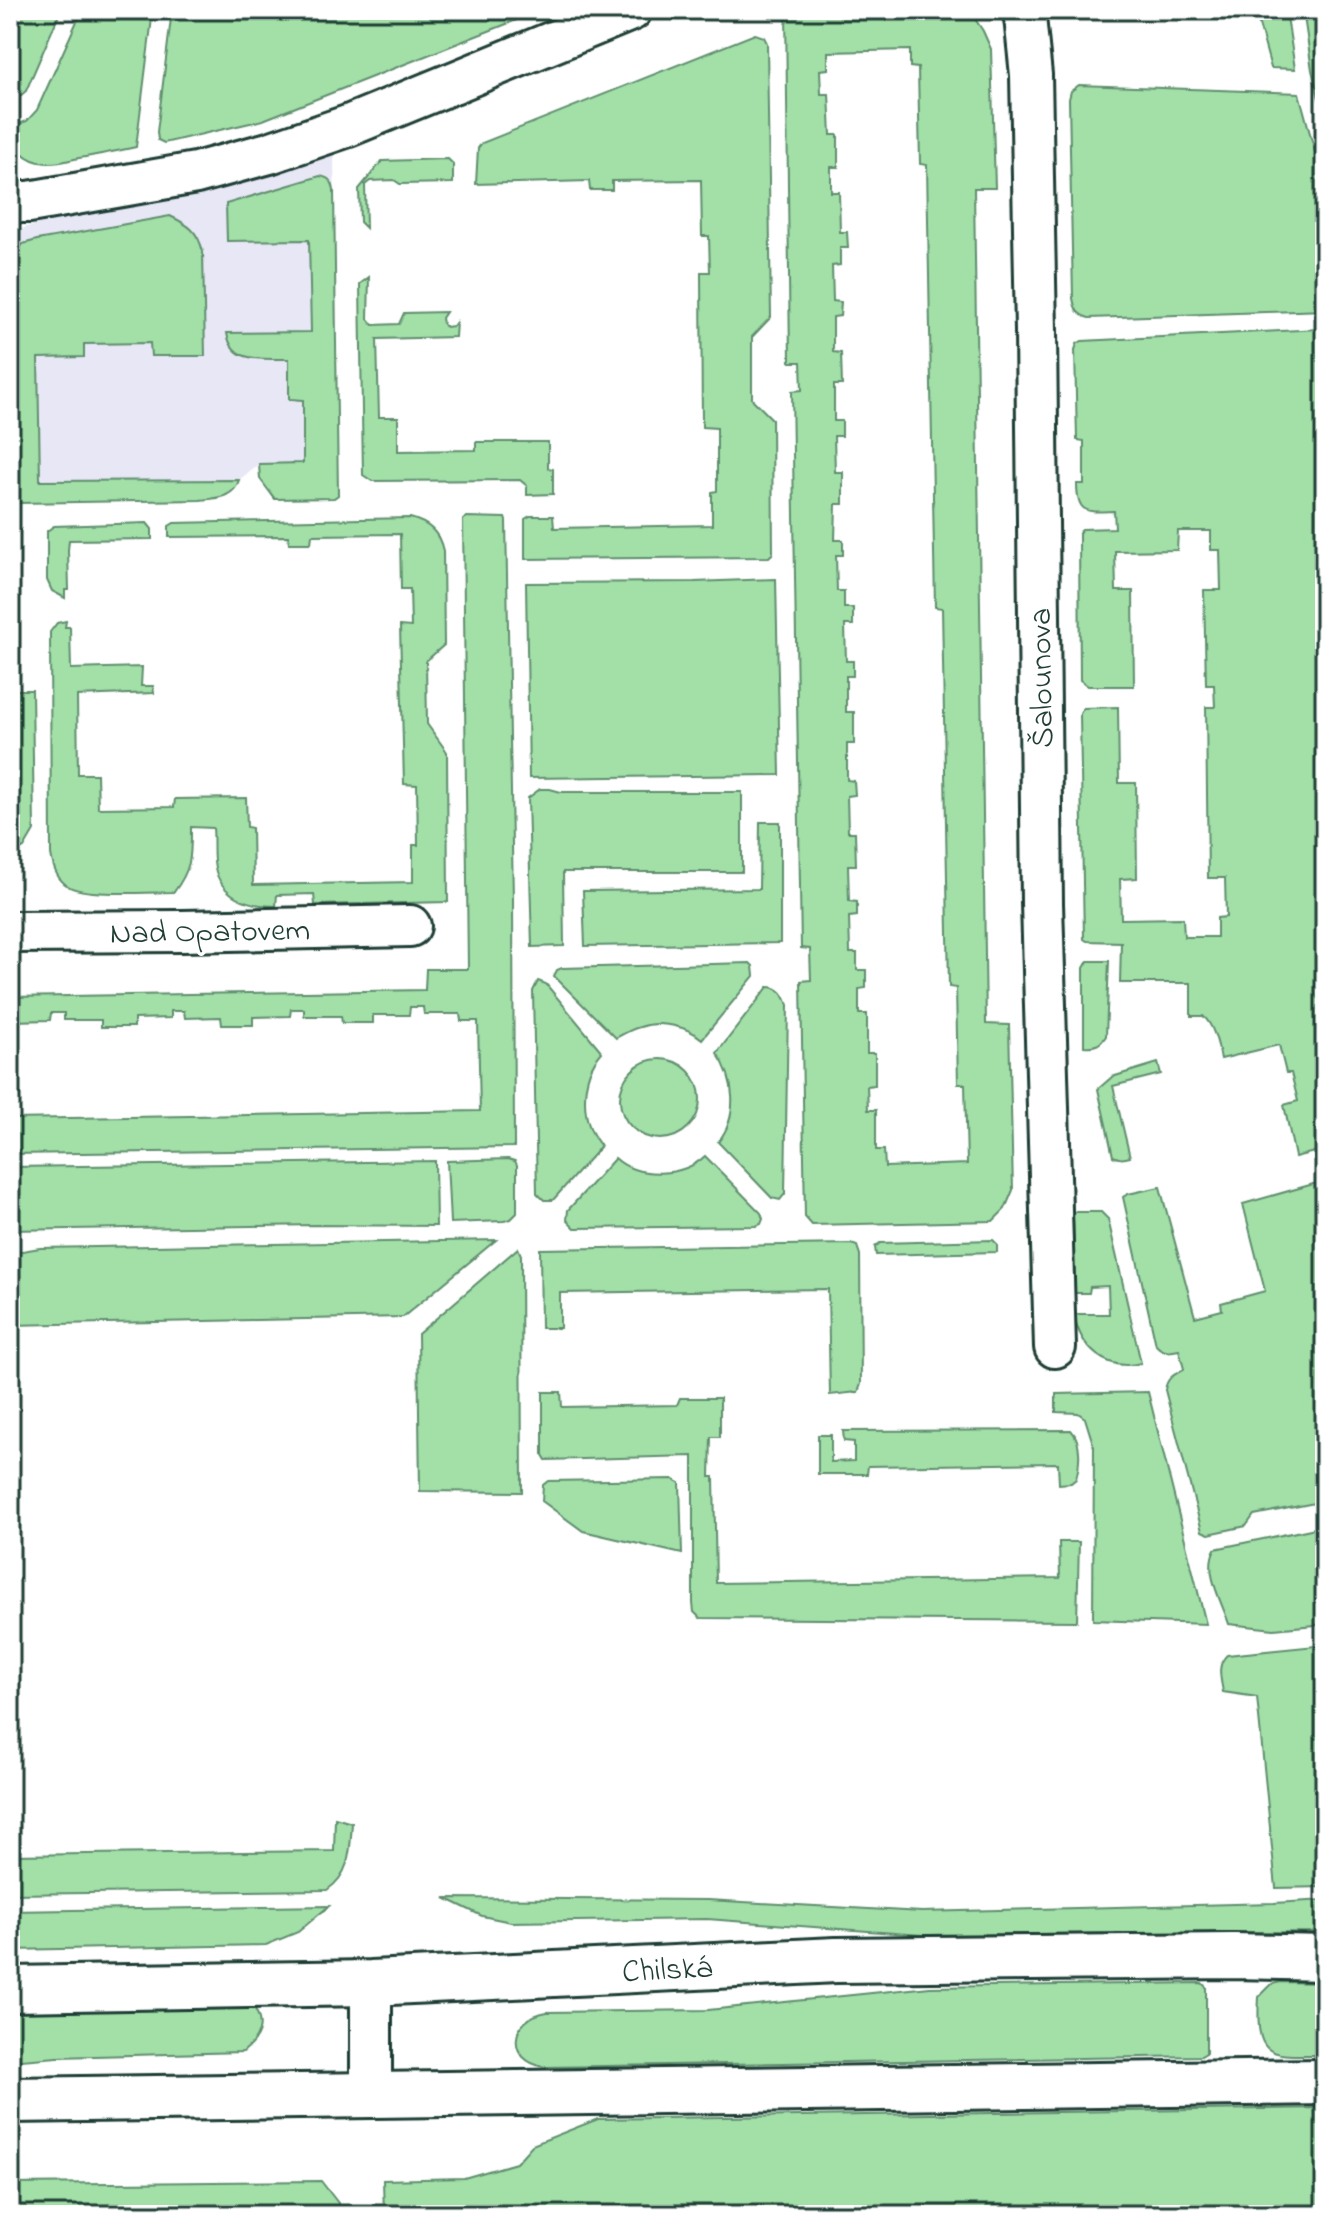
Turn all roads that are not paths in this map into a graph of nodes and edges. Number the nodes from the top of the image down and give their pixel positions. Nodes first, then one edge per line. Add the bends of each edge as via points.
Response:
1 (631, 10) edge
2 (1022, 10) edge
3 (10, 202) edge
4 (410, 926) dead end
5 (10, 932) edge
6 (1055, 1347) dead end
7 (1325, 1958) edge
8 (371, 1983) junction
9 (10, 1989) edge
10 (1325, 2082) edge
11 (371, 2094) junction
12 (10, 2100) edge

1 - 3 street via 269,153 171,178
2 - 6 street, Šalounova via 1031,91 1042,903
4 - 5 street, Nad Opatovem
7 - 8 main road, Chilská via 836,1960
8 - 9 main road, Chilská
8 - 11 street
10 - 11 main road
11 - 12 main road

